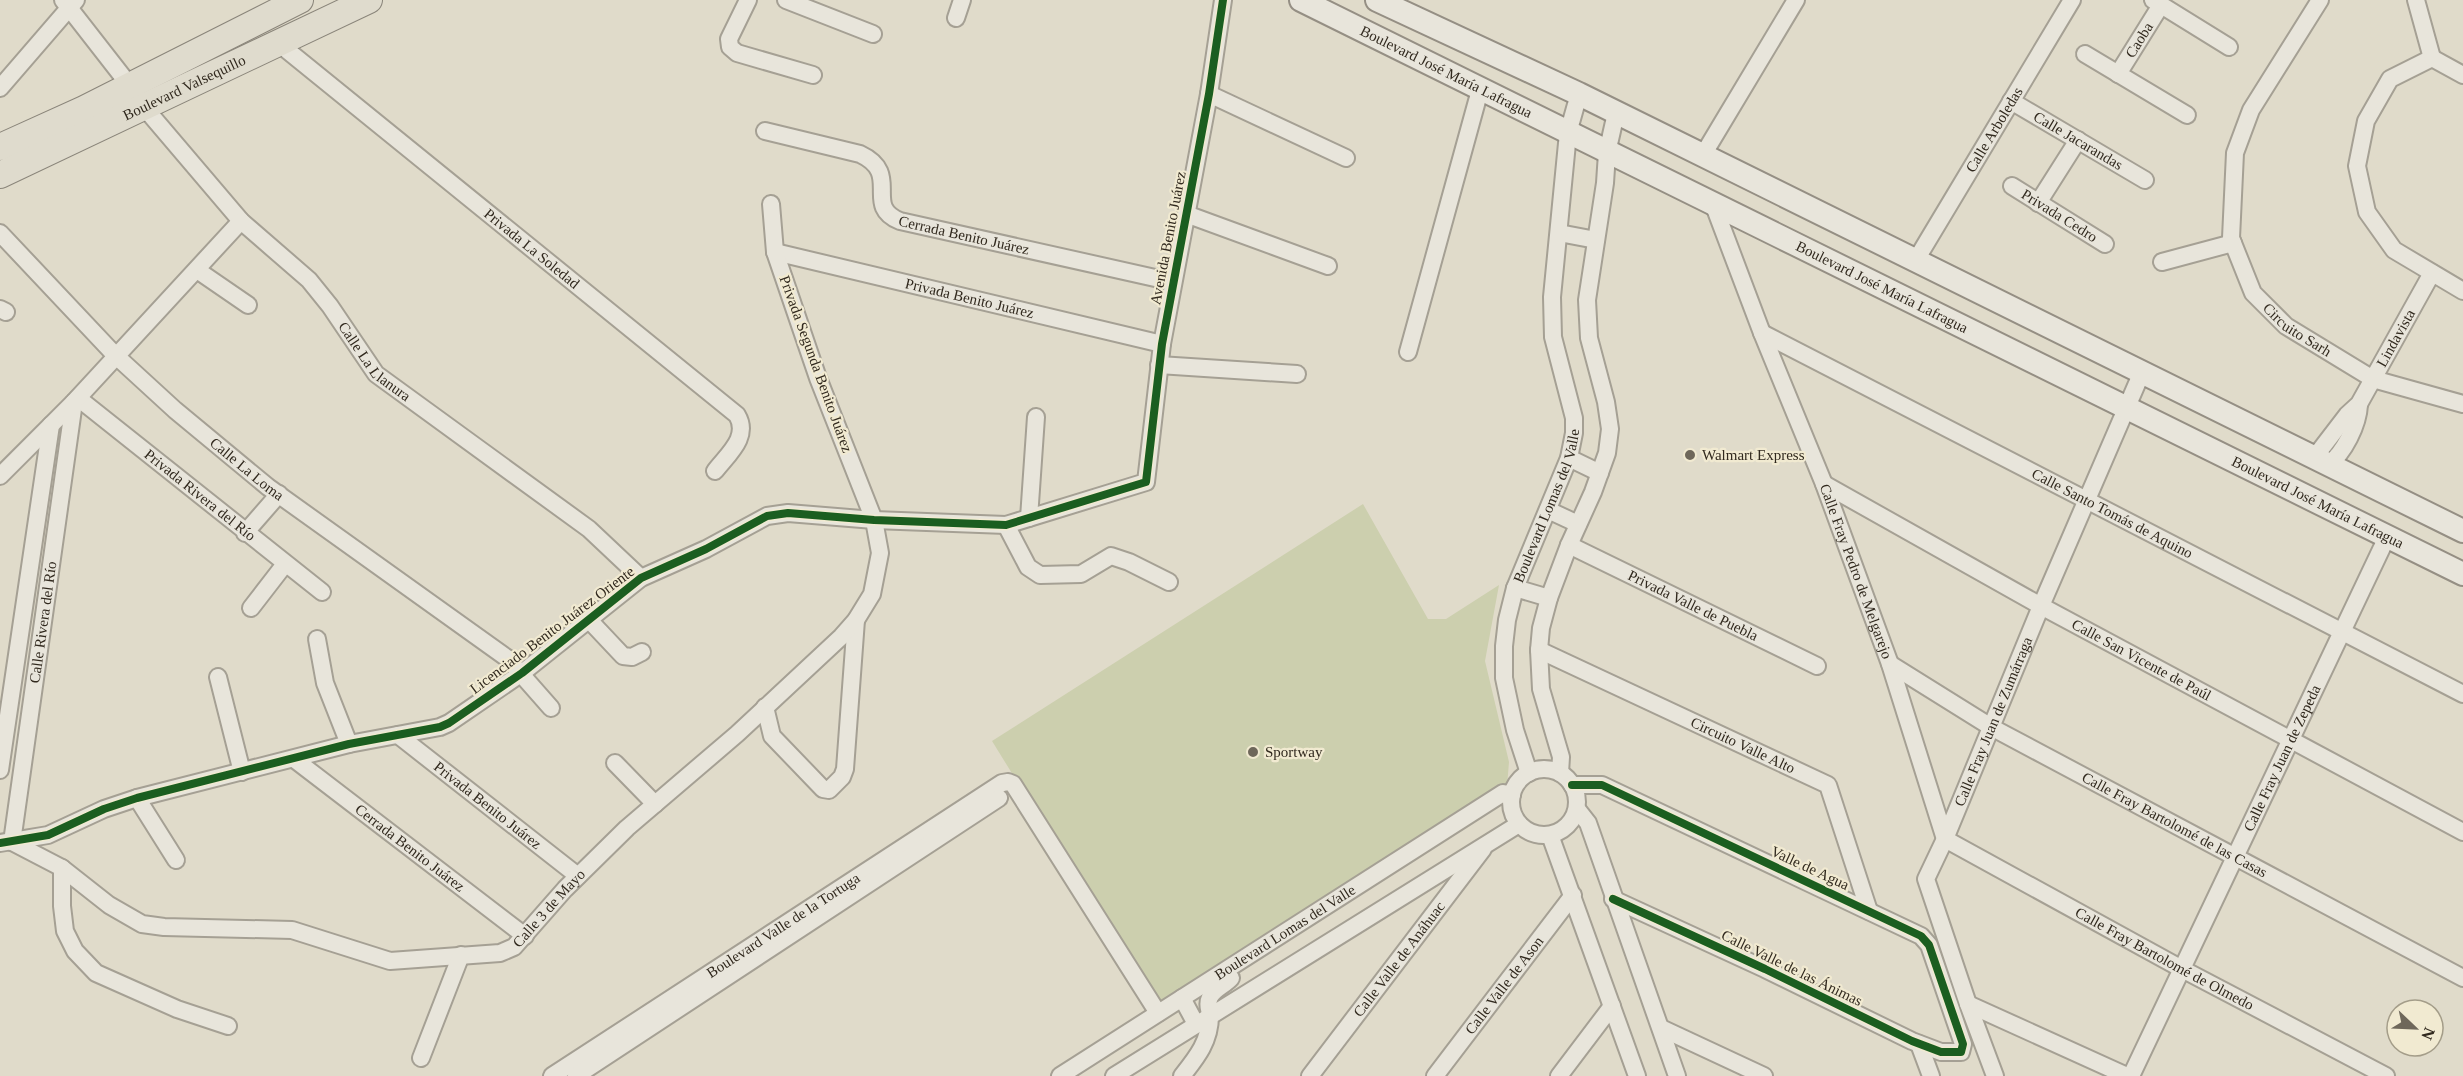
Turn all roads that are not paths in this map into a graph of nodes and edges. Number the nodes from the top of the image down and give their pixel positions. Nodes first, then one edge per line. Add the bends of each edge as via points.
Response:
1 (300, 0) edge
2 (369, 0) edge
3 (748, 0) edge
4 (786, 0) edge
5 (962, 0) edge
6 (1223, 0) edge
7 (1301, 0) edge
8 (1377, 0) edge
9 (1796, 0) edge
10 (2072, 0) edge
11 (2319, 0) edge
12 (2416, 0) edge
13 (69, 2) edge
14 (2157, 3) edge
15 (956, 18) dead end
16 (873, 34) dead end
17 (277, 42) junction
18 (2229, 47) dead end
19 (2085, 54) dead end
20 (2432, 58) junction
21 (2118, 74) junction
22 (813, 75) dead end
23 (2463, 75) edge
24 (1, 84) edge
25 (1480, 90) junction
26 (1209, 94) junction
27 (1579, 94) junction
28 (137, 96) junction
29 (2012, 101) junction
30 (1616, 112) junction
31 (2187, 115) dead end
32 (765, 131) dead end
33 (1568, 133) junction
34 (2078, 140) junction
35 (0, 147) edge
36 (1607, 153) junction
37 (1703, 155) junction
38 (1346, 158) dead end
39 (0, 175) edge
40 (2145, 180) dead end
41 (2012, 186) dead end
42 (2038, 202) junction
43 (771, 204) dead end
44 (1714, 206) junction
45 (1186, 214) junction
46 (241, 221) junction
47 (0, 233) edge
48 (1559, 233) junction
49 (1596, 240) junction
50 (2233, 243) junction
51 (2105, 244) dead end
52 (775, 252) junction
53 (1916, 260) junction
54 (2162, 262) dead end
55 (1328, 266) dead end
56 (197, 270) junction
57 (2432, 273) junction
58 (1173, 282) junction
59 (2463, 291) edge
60 (248, 305) dead end
61 (1762, 333) junction
62 (1162, 344) junction
63 (1408, 352) dead end
64 (115, 355) junction
65 (1159, 365) junction
66 (2142, 372) junction
67 (1297, 374) dead end
68 (2373, 379) junction
69 (76, 400) junction
70 (2463, 404) edge
71 (2127, 408) junction
72 (1036, 417) dead end
73 (51, 424) junction
74 (1569, 458) junction
75 (2321, 461) junction
76 (716, 471) dead end
77 (1600, 473) junction
78 (0, 476) edge
79 (1146, 482) joint
80 (1824, 484) junction
81 (279, 494) junction
82 (2087, 501) junction
83 (1548, 510) junction
84 (1029, 518) junction
85 (874, 520) junction
86 (1578, 524) junction
87 (1006, 525) junction
88 (2463, 531) edge
89 (245, 533) junction
90 (2387, 537) junction
91 (1569, 545) junction
92 (285, 564) junction
93 (28, 574) junction
94 (2463, 574) edge
95 (49, 577) junction
96 (641, 578) junction
97 (1169, 582) dead end
98 (1515, 588) junction
99 (322, 592) dead end
100 (1549, 598) junction
101 (2041, 606) junction
102 (251, 608) dead end
103 (856, 620) junction
104 (590, 621) junction
105 (2342, 632) junction
106 (317, 639) dead end
107 (1539, 650) junction
108 (642, 652) dead end
109 (1890, 664) junction
110 (1817, 666) dead end
111 (522, 673) junction
112 (218, 677) dead end
113 (2463, 694) edge
114 (765, 707) junction
115 (551, 708) dead end
116 (7, 724) junction
117 (28, 727) junction
118 (1991, 727) junction
119 (398, 735) junction
120 (2291, 740) junction
121 (349, 744) junction
122 (294, 759) junction
123 (615, 763) dead end
124 (0, 770) edge
125 (242, 772) junction
126 (1529, 773) junction
127 (1566, 779) junction
128 (1015, 788) junction
129 (1512, 795) junction
130 (137, 798) junction
131 (655, 804) junction
132 (1576, 809) junction
133 (1519, 824) junction
134 (2463, 832) edge
135 (1550, 835) junction
136 (1945, 839) junction
137 (1489, 841) junction
138 (6, 842) edge
139 (2236, 855) junction
140 (176, 860) dead end
141 (62, 868) junction
142 (578, 876) junction
143 (1573, 895) junction
144 (1613, 899) junction
145 (1869, 911) junction
146 (525, 936) junction
147 (461, 955) junction
148 (1244, 958) junction
149 (2182, 969) junction
150 (2463, 978) edge
151 (1182, 998) junction
152 (1968, 1004) junction
153 (1612, 1006) junction
154 (1158, 1013) junction
155 (1203, 1020) junction
156 (228, 1026) dead end
157 (1660, 1028) junction
158 (1920, 1044) junction
159 (1961, 1052) joint
160 (421, 1058) dead end
161 (552, 1076) edge
162 (576, 1076) edge
163 (1060, 1076) edge
164 (1114, 1076) edge
165 (1182, 1076) edge
166 (1310, 1076) edge
167 (1435, 1076) edge
168 (1559, 1076) edge
169 (1637, 1076) edge
170 (1677, 1076) edge
171 (1764, 1076) edge
172 (1931, 1076) edge
173 (1995, 1076) edge
174 (2129, 1076) edge
175 (2386, 1076) edge

1 - 28 main road, Boulevard Valsequillo
2 - 17 main road, Boulevard Valsequillo
3 - 22 street via 729,39 730,48
4 - 16 street
5 - 15 street
6 - 26 street, Avenida Benito Juárez
7 - 25 main road, Boulevard José María Lafragua
8 - 27 main road
9 - 37 street
10 - 29 street, Calle Arboledas
11 - 50 street, Circuito Sarh via 2251,110 2235,153
12 - 20 street
13 - 24 street
13 - 28 street, Calle La Llanura
14 - 18 street
14 - 21 street, Caoba
17 - 28 main road, Boulevard Valsequillo
17 - 76 street, Privada La Soledad via 737,415 743,432
19 - 21 street
20 - 23 street
20 - 57 street via 2390,79 2366,121 2357,166 2367,212 2394,250
21 - 31 street
25 - 33 main road, Boulevard José María Lafragua
25 - 63 street
26 - 38 street
26 - 45 street, Avenida Benito Juárez
27 - 30 main road
27 - 33 street, Boulevard Lomas del Valle
28 - 35 main road, Boulevard Valsequillo
28 - 39 main road, Boulevard Valsequillo
28 - 46 street, Calle La Llanura
29 - 34 street, Calle Jacarandas
29 - 53 street, Calle Arboledas
30 - 36 street
30 - 37 main road
32 - 58 street, Cerrada Benito Juárez via 861,154 873,161 881,173 884,209 893,219
33 - 36 main road, Boulevard José María Lafragua
33 - 48 street, Boulevard Lomas del Valle
34 - 40 street, Calle Jacarandas
34 - 42 street
36 - 44 main road, Boulevard José María Lafragua
36 - 49 street
37 - 53 main road
41 - 42 street, Privada Cedro
42 - 51 street, Privada Cedro
43 - 52 street, Privada Segunda Benito Juárez
44 - 61 street, Calle Fray Pedro de Melgarejo
44 - 71 main road, Boulevard José María Lafragua
45 - 55 street
45 - 58 street, Avenida Benito Juárez
46 - 56 street
46 - 96 street, Calle La Llanura via 309,280 376,374 589,529
47 - 64 street, Calle La Loma
48 - 49 street
48 - 74 street, Boulevard Lomas del Valle via 1552,297 1553,337 1574,418
49 - 77 street via 1587,300 1589,338 1610,429
50 - 54 street
50 - 68 street, Circuito Sarh via 2253,293 2286,326
52 - 62 street, Privada Benito Juárez
52 - 85 street, Privada Segunda Benito Juárez via 818,378
53 - 66 main road
56 - 60 street
56 - 64 street
57 - 59 street
57 - 68 street, Lindavista
58 - 62 street, Avenida Benito Juárez
61 - 80 street, Calle Fray Pedro de Melgarejo
61 - 82 street, Calle Santo Tomás de Aquino
62 - 65 street, Avenida Benito Juárez
64 - 69 street
64 - 81 street, Calle La Loma via 175,410
65 - 67 street
65 - 79 street, Avenida Benito Juárez
66 - 71 street, Calle Fray Juan de Zumárraga
66 - 75 main road
68 - 70 street, Circuito Sarh
68 - 75 street, Lindavista via 2337,459
69 - 73 street
69 - 89 street, Privada Rivera del Río
69 - 95 street, Calle Rivera del Río
71 - 82 street, Calle Fray Juan de Zumárraga
71 - 90 main road, Boulevard José María Lafragua
72 - 84 street
73 - 78 street
73 - 93 street, Calle Rivera del Río
74 - 77 street
74 - 83 street, Boulevard Lomas del Valle
75 - 88 main road
77 - 86 street
79 - 84 street, Licenciado Benito Juárez Oriente
80 - 101 street, Calle San Vicente de Paúl
80 - 109 street, Calle Fray Pedro de Melgarejo
81 - 89 street
81 - 111 street, Calle La Loma via 441,609
82 - 101 street, Calle Fray Juan de Zumárraga
82 - 105 street, Calle Santo Tomás de Aquino
83 - 86 street
83 - 98 street, Boulevard Lomas del Valle
84 - 87 street, Licenciado Benito Juárez Oriente
85 - 87 street, Licenciado Benito Juárez Oriente
85 - 96 street, Licenciado Benito Juárez Oriente via 788,513 767,516
85 - 103 street, Calle 3 de Mayo via 880,553 872,594
86 - 91 street
87 - 97 street via 1028,567 1040,575 1081,574 1111,556
89 - 92 street, Privada Rivera del Río
90 - 94 main road, Boulevard José María Lafragua
90 - 105 street, Calle Fray Juan de Zepeda
91 - 100 street
91 - 110 street, Privada Valle de Puebla
92 - 99 street, Privada Rivera del Río
92 - 102 street
93 - 95 street
93 - 116 street, Calle Rivera del Río
95 - 117 street, Calle Rivera del Río
96 - 104 street, Licenciado Benito Juárez Oriente
98 - 100 street
98 - 126 street, Boulevard Lomas del Valle via 1507,620 1504,678
100 - 107 street
101 - 118 street, Calle Fray Juan de Zumárraga
101 - 120 street, Calle San Vicente de Paúl
103 - 114 street, Calle 3 de Mayo
103 - 114 street via 845,769 829,790 823,789 772,736
104 - 108 street via 623,656
104 - 111 street, Licenciado Benito Juárez Oriente
105 - 113 street, Calle Santo Tomás de Aquino
105 - 120 street, Calle Fray Juan de Zepeda
106 - 121 street via 325,683
107 - 127 street via 1541,689
107 - 145 street, Circuito Valle Alto via 1828,785
109 - 118 street, Calle Fray Bartolomé de las Casas
109 - 136 street, Calle Fray Pedro de Melgarejo
111 - 115 street, Calle La Loma
111 - 119 street, Licenciado Benito Juárez Oriente via 449,723
112 - 125 street
114 - 131 street, Calle 3 de Mayo
116 - 117 street
116 - 124 street, Calle Rivera del Río
117 - 138 street, Calle Rivera del Río
118 - 136 street, Calle Fray Juan de Zumárraga
118 - 139 street, Calle Fray Bartolomé de las Casas
119 - 121 street, Licenciado Benito Juárez Oriente
119 - 142 street, Privada Benito Juárez
120 - 134 street, Calle San Vicente de Paúl
120 - 139 street, Calle Fray Juan de Zepeda
121 - 122 street, Licenciado Benito Juárez Oriente
122 - 125 street, Licenciado Benito Juárez Oriente
122 - 146 street, Cerrada Benito Juárez
123 - 131 street
125 - 130 street, Licenciado Benito Juárez Oriente
126 - 127 street via 1544,769
126 - 129 street
127 - 132 street via 1577,801
127 - 145 street, Valle de Agua via 1602,785
128 - 154 street
128 - 161 street, Boulevard Valle de la Tortuga via 1008,782 1002,783
128 - 162 street, Boulevard Valle de la Tortuga
129 - 133 street via 1511,805
129 - 148 street, Boulevard Lomas del Valle via 1503,793
130 - 138 street, Licenciado Benito Juárez Oriente via 48,835
130 - 140 street
131 - 142 street, Calle 3 de Mayo
132 - 135 street via 1568,826
132 - 144 street via 1588,824
133 - 135 street via 1530,832
133 - 137 street, Boulevard Lomas del Valle
135 - 143 street
136 - 149 street, Calle Fray Bartolomé de Olmedo
136 - 152 street, Calle Fray Juan de Zumárraga via 1926,879
137 - 155 street, Boulevard Lomas del Valle
137 - 166 street, Calle Valle de Anáhuac
138 - 141 street, Calle 3 de Mayo
139 - 149 street, Calle Fray Juan de Zepeda
139 - 150 street, Calle Fray Bartolomé de las Casas
141 - 147 street, Calle 3 de Mayo via 130,918 154,927 292,930 390,961
141 - 156 street via 66,931 75,951 96,973 177,1009
142 - 146 street, Calle 3 de Mayo
143 - 153 street
143 - 167 street, Calle Valle de Ason
144 - 157 street
144 - 158 street, Calle Valle de las Ánimas
145 - 159 street, Valle de Agua via 1921,936 1929,945 1963,1044
146 - 147 street, Calle 3 de Mayo via 505,952
147 - 160 street
148 - 151 street, Boulevard Lomas del Valle
148 - 155 street via 1235,974 1210,997
149 - 174 street, Calle Fray Juan de Zepeda
149 - 175 street, Calle Fray Bartolomé de Olmedo
151 - 154 street, Boulevard Lomas del Valle
151 - 155 street
152 - 173 street, Calle Fray Juan de Zumárraga
152 - 174 street
153 - 168 street
153 - 169 street
154 - 163 street, Boulevard Lomas del Valle
155 - 164 street, Boulevard Lomas del Valle
155 - 165 street via 1205,1047
157 - 170 street
157 - 171 street
158 - 159 street, Calle Valle de las Ánimas via 1941,1053
158 - 172 street

